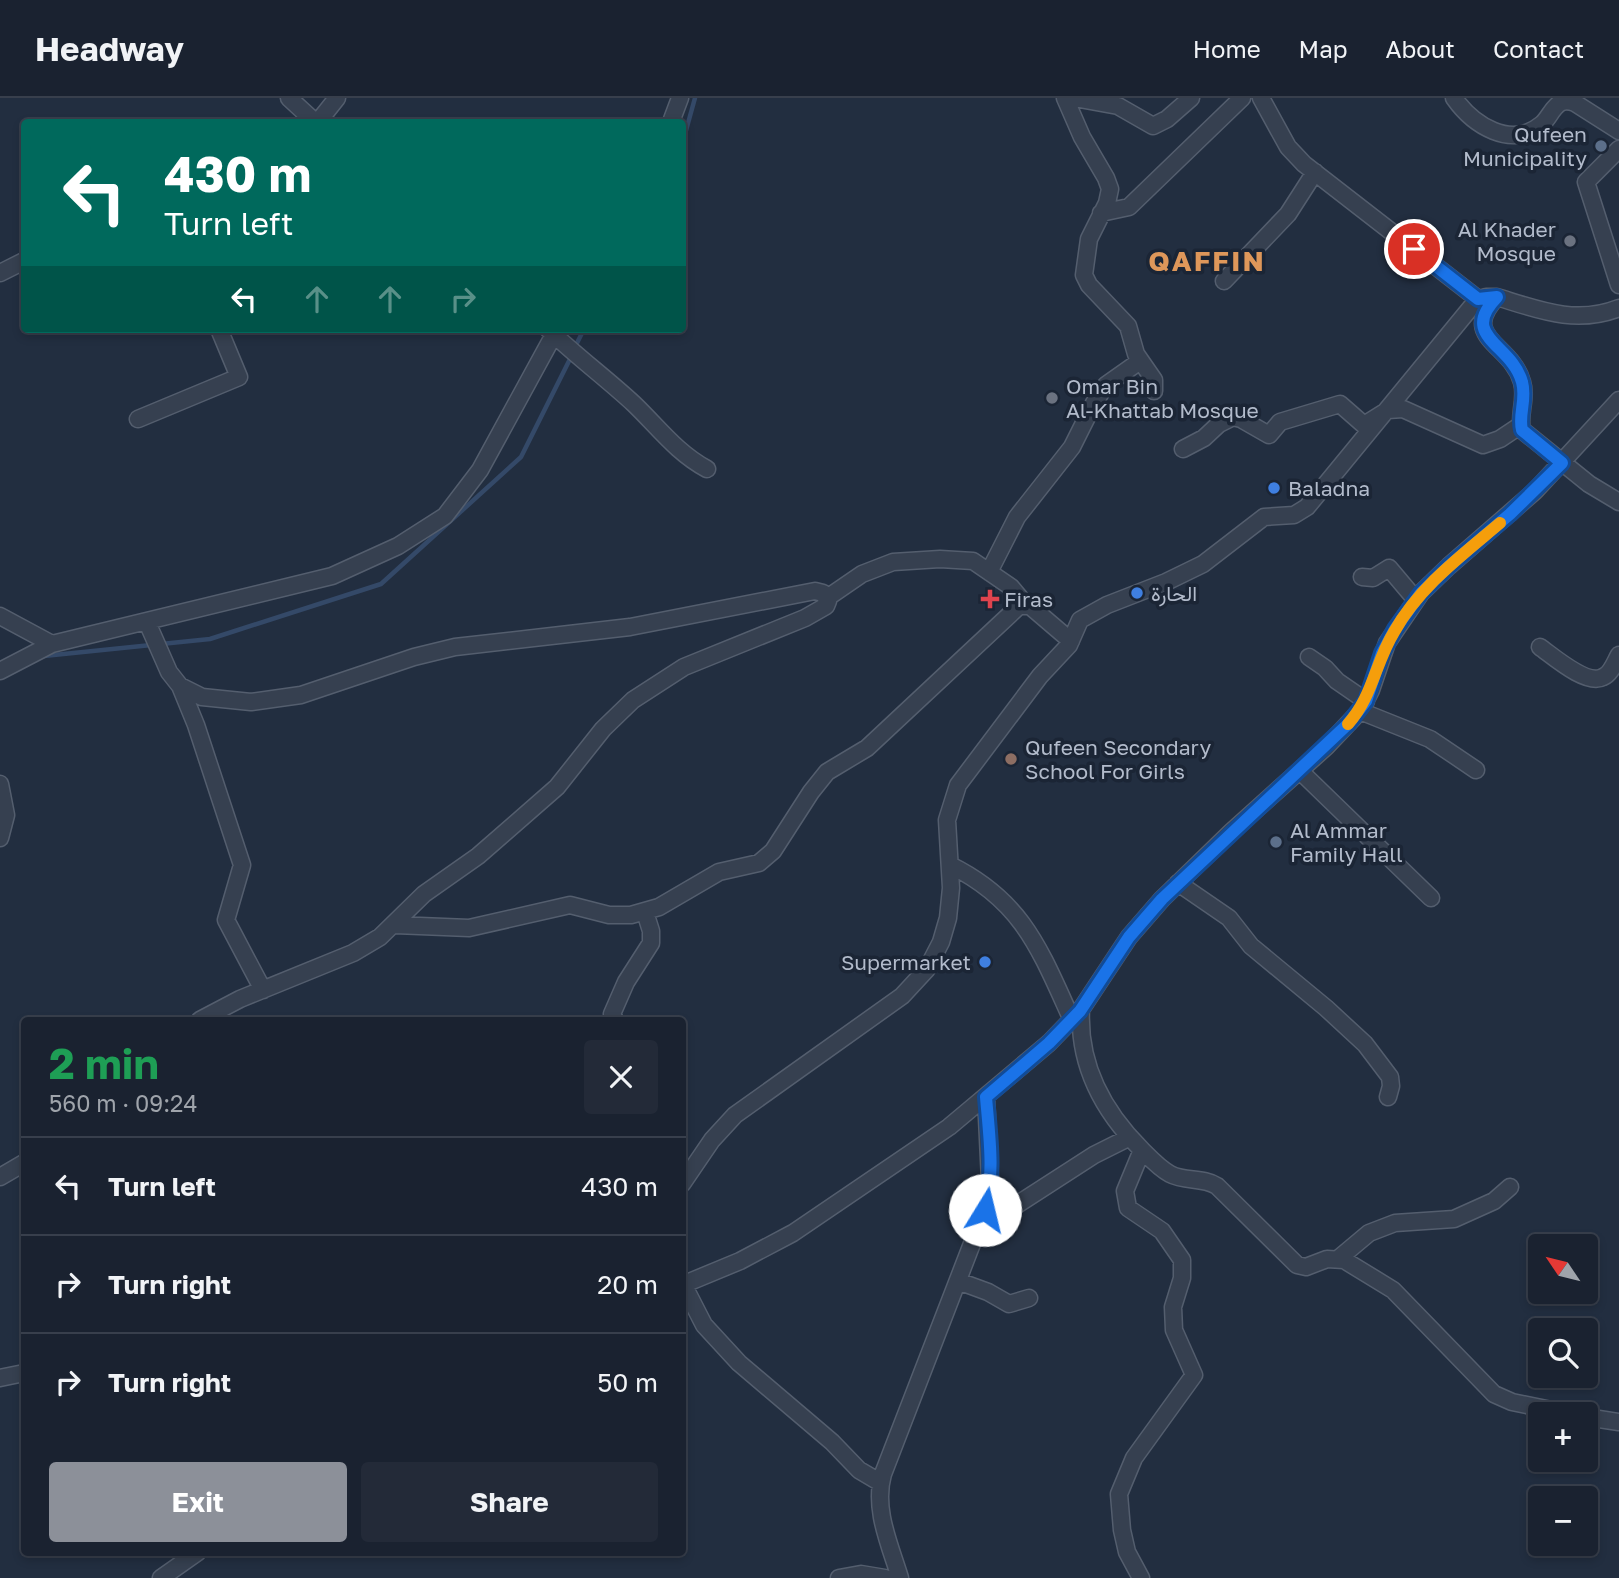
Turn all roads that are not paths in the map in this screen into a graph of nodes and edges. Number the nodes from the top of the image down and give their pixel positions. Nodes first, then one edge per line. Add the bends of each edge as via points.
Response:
1 (289, 98) edge
2 (337, 98) edge
3 (680, 98) edge
4 (1065, 98) edge
5 (1074, 98) edge
6 (1191, 98) edge
7 (1242, 98) edge
8 (1261, 98) edge
9 (1454, 98) edge
10 (314, 119) edge
11 (320, 119) edge
12 (672, 119) edge
13 (1619, 131) edge
14 (1619, 149) edge
15 (1315, 172) junction
16 (1101, 213) junction
17 (21, 262) edge
18 (0, 273) edge
19 (1224, 281) dead end
20 (1619, 285) edge
21 (1497, 297) junction
22 (1478, 299) junction
23 (1619, 307) edge
24 (221, 333) edge
25 (552, 333) edge
26 (555, 333) edge
27 (1140, 361) junction
28 (1154, 391) dead end
29 (1619, 400) edge
30 (1388, 410) junction
31 (138, 419) dead end
32 (1521, 425) junction
33 (1183, 449) dead end
34 (1562, 463) junction
35 (707, 469) dead end
36 (1619, 502) edge
37 (989, 572) junction
38 (1362, 577) dead end
39 (827, 598) junction
40 (1416, 600) junction
41 (1026, 605) junction
42 (0, 616) edge
43 (147, 622) junction
44 (1071, 641) junction
45 (52, 644) junction
46 (1540, 648) dead end
47 (1619, 655) edge
48 (1310, 657) dead end
49 (0, 671) edge
50 (180, 687) junction
51 (1363, 706) junction
52 (1476, 770) dead end
53 (1300, 771) junction
54 (2, 795) edge
55 (0, 838) edge
56 (950, 865) junction
57 (1178, 883) junction
58 (1431, 898) dead end
59 (645, 912) junction
60 (395, 925) junction
61 (263, 990) junction
62 (1076, 1014) junction
63 (206, 1017) edge
64 (614, 1017) edge
65 (986, 1097) junction
66 (1388, 1097) dead end
67 (1130, 1137) junction
68 (1142, 1150) junction
69 (21, 1165) edge
70 (0, 1177) edge
71 (686, 1178) edge
72 (1510, 1187) dead end
73 (980, 1221) junction
74 (1338, 1259) junction
75 (958, 1281) junction
76 (686, 1283) edge
77 (686, 1290) edge
78 (1029, 1298) dead end
79 (21, 1374) edge
80 (0, 1378) edge
81 (1528, 1405) edge
82 (1598, 1419) edge
83 (1619, 1422) edge
84 (881, 1483) junction
85 (192, 1556) edge
86 (162, 1578) edge
87 (839, 1578) edge
88 (885, 1578) edge
89 (900, 1578) edge
90 (1141, 1578) edge

1 - 10 street
2 - 11 street
3 - 12 street
4 - 16 street via 1108,181 1109,196
5 - 6 street via 1118,106 1153,126
7 - 16 street via 1129,207
8 - 15 street via 1288,147
9 - 13 street via 1476,123 1505,134 1536,128 1567,101
14 - 20 street via 1586,182
15 - 19 street via 1288,214
15 - 22 street
16 - 27 street via 1089,239 1084,275 1128,326
17 - 18 street
21 - 22 street
21 - 23 street via 1565,316 1592,316
21 - 32 street via 1486,312 1483,330 1520,375 1525,396
22 - 30 street
24 - 31 street via 239,377
25 - 43 street via 480,470 445,516 398,546 332,576
26 - 35 street via 679,451
27 - 28 street via 1153,377
27 - 37 street via 1106,385 1072,447 1017,517
29 - 34 street
30 - 32 street via 1402,409 1483,445
30 - 33 street via 1363,425 1340,404 1280,422 1269,435 1233,417
30 - 44 street via 1301,511 1264,517 1203,564 1084,617 1075,626
32 - 34 street via 1526,435
34 - 36 street
34 - 40 street
37 - 39 street via 972,562 893,562 862,574
37 - 41 street
38 - 40 street via 1373,578 1389,568
39 - 50 street via 815,591 630,627 456,647 269,701 214,700
39 - 60 street via 826,606 805,618 684,667 634,700 544,799 478,856 424,894
40 - 51 street via 1387,643
41 - 44 street
41 - 59 street via 1018,607 867,748 827,772 766,858 719,872
42 - 45 street
43 - 45 street
43 - 50 street
44 - 56 street via 958,785 947,820
45 - 49 street
46 - 47 street via 1591,679 1603,678
48 - 51 street
50 - 61 street via 242,865 226,920
51 - 52 street via 1430,738
51 - 53 street
53 - 57 street
53 - 58 street
54 - 55 street via 5,821
56 - 62 street via 996,895 1023,922
56 - 71 street via 946,928 935,956 918,980 735,1115
57 - 62 street via 1129,937
57 - 66 street via 1228,918 1251,946 1365,1044 1388,1072
59 - 60 street via 608,915 570,905 469,928
59 - 64 street via 651,943 626,982
60 - 61 street via 353,953
61 - 63 street
62 - 65 street
62 - 67 street via 1093,1082
65 - 73 street via 990,1184
65 - 76 street via 793,1233
67 - 68 street
67 - 73 street via 999,1217
68 - 74 street via 1169,1174 1221,1189 1297,1265
68 - 90 street via 1125,1191 1128,1208 1162,1231 1182,1260 1173,1307 1174,1330 1194,1375 1134,1458 1119,1494 1122,1530
69 - 70 street
72 - 74 street via 1494,1201 1454,1219 1395,1223 1369,1233
73 - 75 street
74 - 81 street via 1393,1290 1494,1394
75 - 78 street via 1009,1304
75 - 84 street
77 - 84 street via 704,1325 739,1363 859,1471
79 - 80 street
82 - 83 street
84 - 89 street via 881,1511
85 - 86 street
87 - 88 street via 861,1574

